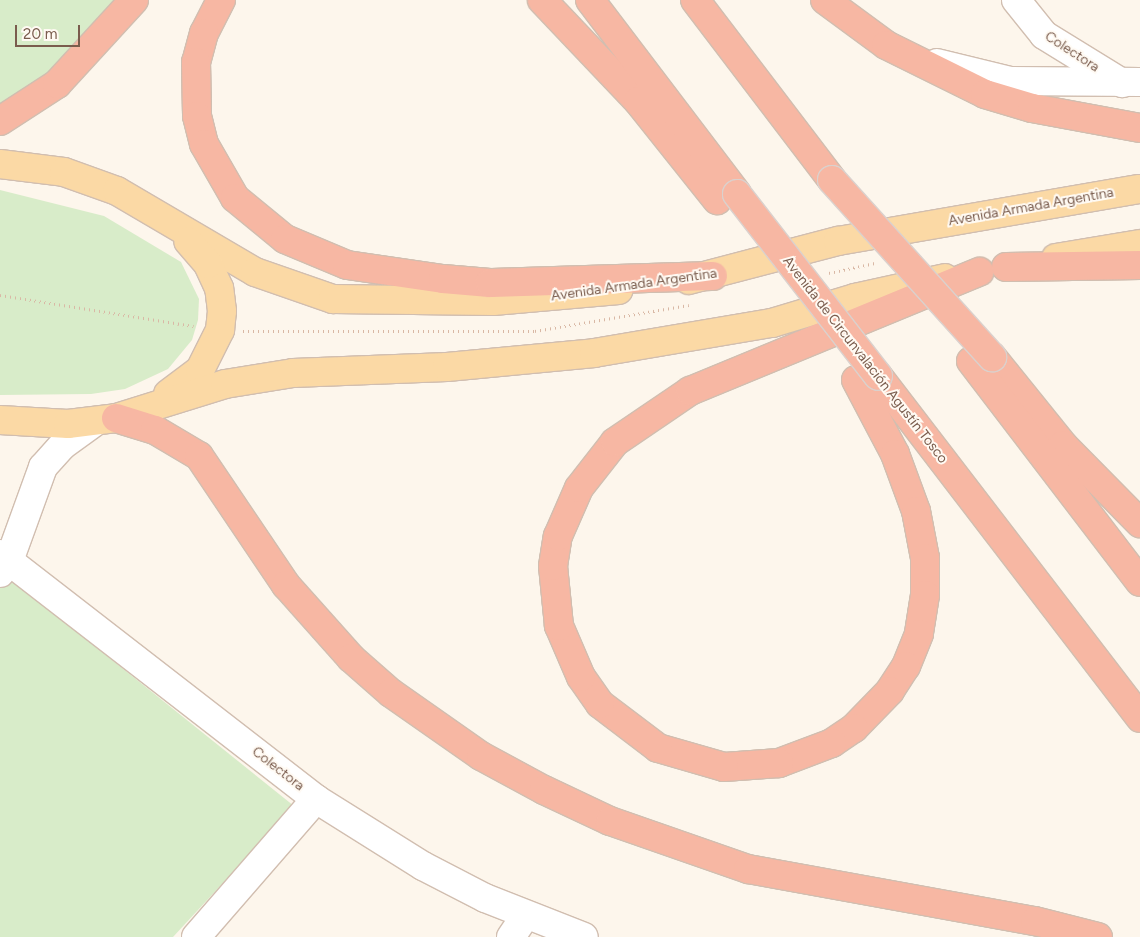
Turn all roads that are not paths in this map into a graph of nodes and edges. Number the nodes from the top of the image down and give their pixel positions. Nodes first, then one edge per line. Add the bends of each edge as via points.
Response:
1 (134, 0) edge
2 (221, 0) edge
3 (542, 0) edge
4 (590, 0) edge
5 (695, 0) edge
6 (825, 0) edge
7 (1016, 0) edge
8 (886, 45) junction
9 (1132, 83) edge
10 (0, 121) edge
11 (1140, 128) edge
12 (0, 164) edge
13 (1140, 188) edge
14 (727, 196) junction
15 (144, 204) junction
16 (1140, 204) edge
17 (838, 241) junction
18 (1140, 244) edge
19 (1140, 265) edge
20 (1006, 267) junction
21 (979, 272) junction
22 (713, 276) junction
23 (982, 359) junction
24 (867, 378) junction
25 (115, 417) junction
26 (0, 420) edge
27 (1140, 523) edge
28 (3, 562) edge
29 (1140, 582) edge
30 (1140, 718) edge
31 (316, 799) junction
32 (518, 927) edge
33 (196, 937) edge
34 (584, 937) edge
35 (1098, 937) edge

1 - 10 highway via 57,84
2 - 22 highway via 204,33 196,62 194,88 202,135 217,171 235,198 285,239 347,265 443,279 490,283
3 - 14 highway
4 - 14 highway, Avenida de Circunvalación Agustín Tosco
5 - 23 highway, bridge via 832,180
6 - 8 highway
7 - 9 street, Colectora via 1044,35
8 - 9 street via 960,70 1011,81
8 - 11 highway via 985,94 1032,108
12 - 15 main road, Avenida Armada Argentina via 64,172
13 - 17 main road, Avenida Armada Argentina
14 - 24 highway, Avenida de Circunvalación Agustín Tosco, bridge via 808,286
15 - 22 main road, Avenida Armada Argentina via 255,272 333,299 494,301
15 - 25 main road, Avenida Armada Argentina via 208,264 219,288 220,330 200,370 183,386
16 - 17 main road via 953,235
17 - 22 main road, Avenida Armada Argentina
18 - 20 main road, Avenida Armada Argentina
19 - 20 highway
20 - 21 main road, Avenida Armada Argentina
21 - 24 highway via 690,390 615,442 578,488 558,536 553,566 559,626 581,677 600,704 658,748 724,767 779,763 832,743 854,728 890,691 906,666 920,626 925,558 916,511
21 - 25 main road, Avenida Armada Argentina via 855,298 772,323 692,338 497,364 258,377
23 - 27 highway
23 - 29 highway
24 - 30 highway, Avenida de Circunvalación Agustín Tosco
25 - 26 main road, Avenida Armada Argentina
25 - 28 street via 43,467
25 - 35 highway via 154,430 199,456 286,585 351,658 391,693 481,756 544,790 627,828 748,869 1035,921
28 - 31 street, Colectora
31 - 32 street, Colectora
31 - 33 street
32 - 34 street, Colectora

